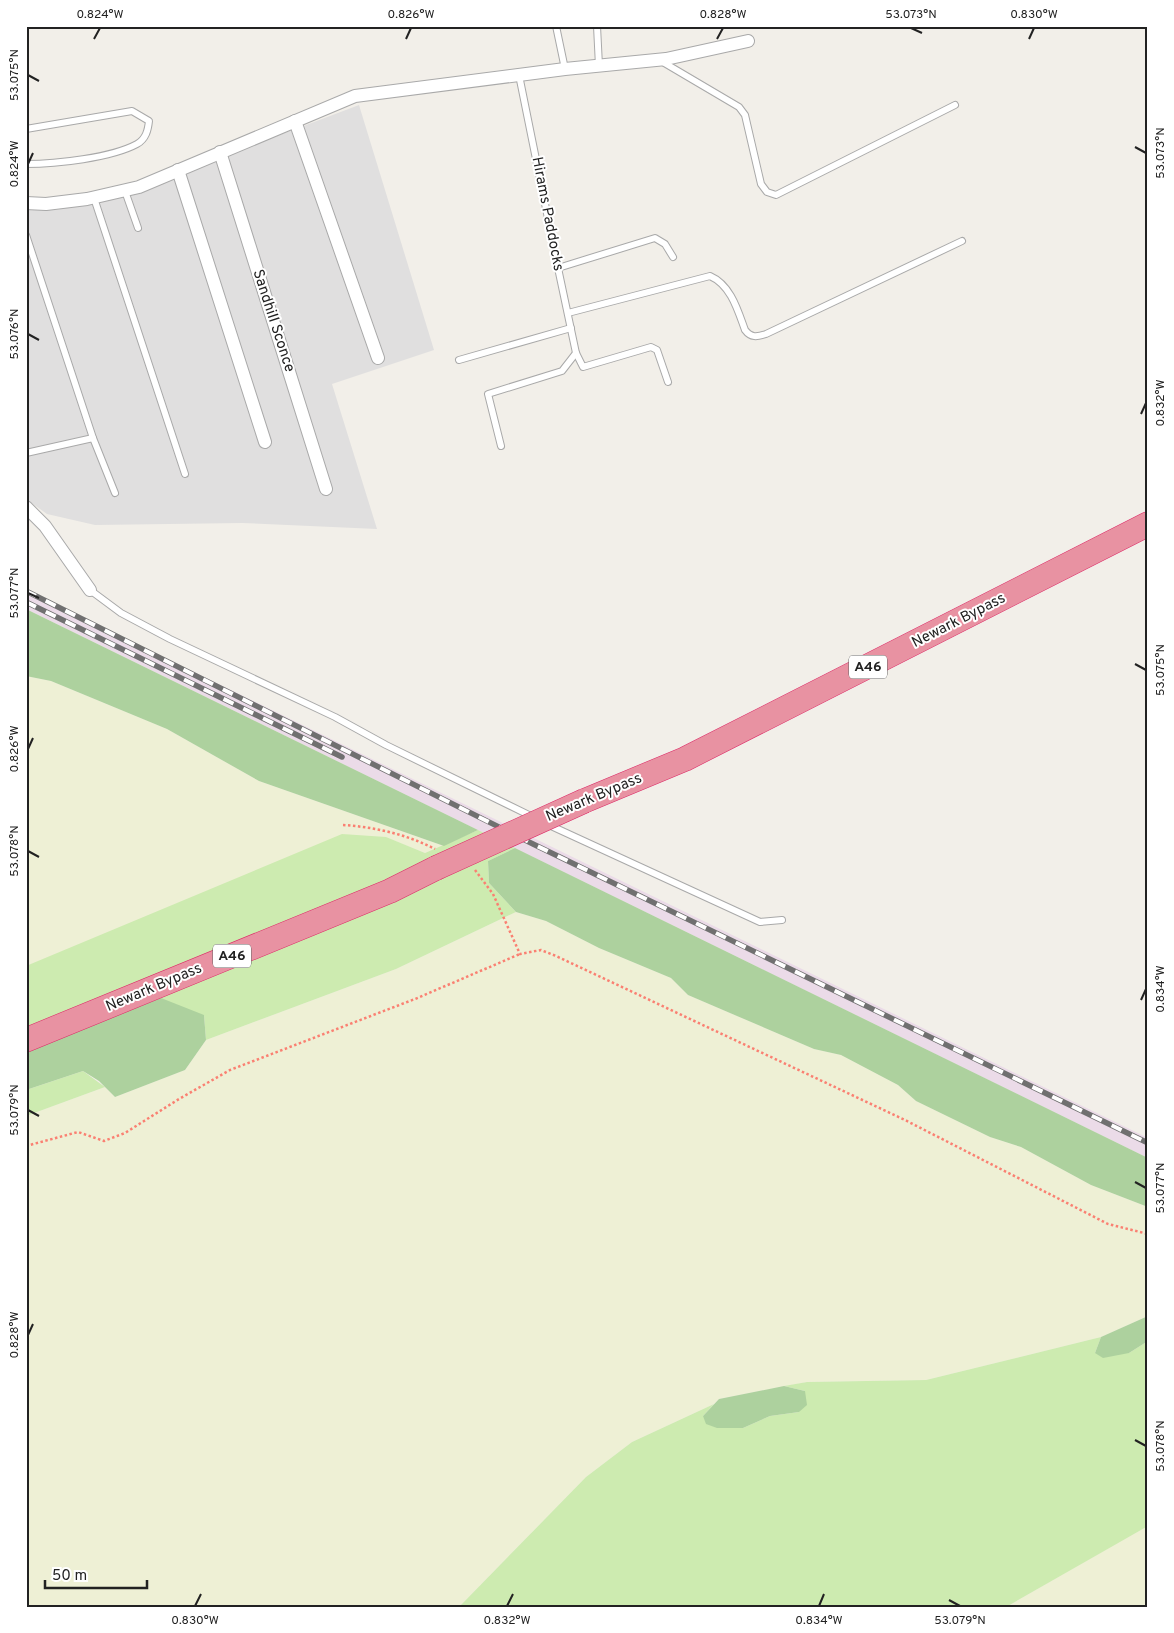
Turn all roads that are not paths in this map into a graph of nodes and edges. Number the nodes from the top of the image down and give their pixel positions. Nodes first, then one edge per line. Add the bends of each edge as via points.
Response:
1 (556, 26) edge
2 (597, 26) edge
3 (748, 41) dead end
4 (659, 60) junction
5 (599, 66) junction
6 (565, 69) junction
7 (519, 75) junction
8 (955, 105) dead end
9 (295, 121) junction
10 (26, 129) edge
11 (220, 152) junction
12 (26, 164) edge
13 (178, 170) junction
14 (125, 191) junction
15 (94, 198) junction
16 (26, 203) edge
17 (138, 228) dead end
18 (26, 235) edge
19 (962, 241) dead end
20 (673, 257) dead end
21 (558, 268) junction
22 (568, 313) junction
23 (571, 328) junction
24 (576, 353) junction
25 (378, 358) dead end
26 (459, 360) dead end
27 (668, 382) dead end
28 (93, 438) junction
29 (265, 442) dead end
30 (501, 446) dead end
31 (26, 454) edge
32 (185, 474) dead end
33 (326, 490) dead end
34 (115, 494) dead end
35 (26, 507) edge
36 (1148, 524) edge
37 (90, 590) joint
38 (782, 920) dead end
39 (26, 1040) edge

1 - 6 lane
2 - 5 lane
3 - 4 street
4 - 5 street
4 - 8 lane via 739,107 745,115 761,184 766,192 776,196
5 - 6 street
6 - 7 street
7 - 9 street via 355,96
7 - 21 lane, Hirams Paddocks
9 - 11 street
9 - 25 street
10 - 12 lane via 132,111 149,121 148,133 138,144 100,156
11 - 13 street
11 - 33 street, Sandhill Sconce
13 - 14 street
13 - 29 street
14 - 15 street
14 - 17 lane
15 - 16 street
15 - 32 lane
18 - 28 lane
19 - 22 lane via 755,337 744,330 731,296 710,276
20 - 21 lane via 665,244 655,238
21 - 22 lane, Hirams Paddocks
22 - 23 lane, Hirams Paddocks
23 - 24 lane, Hirams Paddocks
23 - 26 lane
24 - 27 lane via 583,367 651,347 657,350
24 - 30 lane via 562,371 488,394
28 - 31 lane
28 - 34 lane
35 - 37 street via 45,526
36 - 39 highway, Newark Bypass / A46, bridge via 685,759 436,859 390,891
37 - 38 lane via 121,613 495,799 760,922

